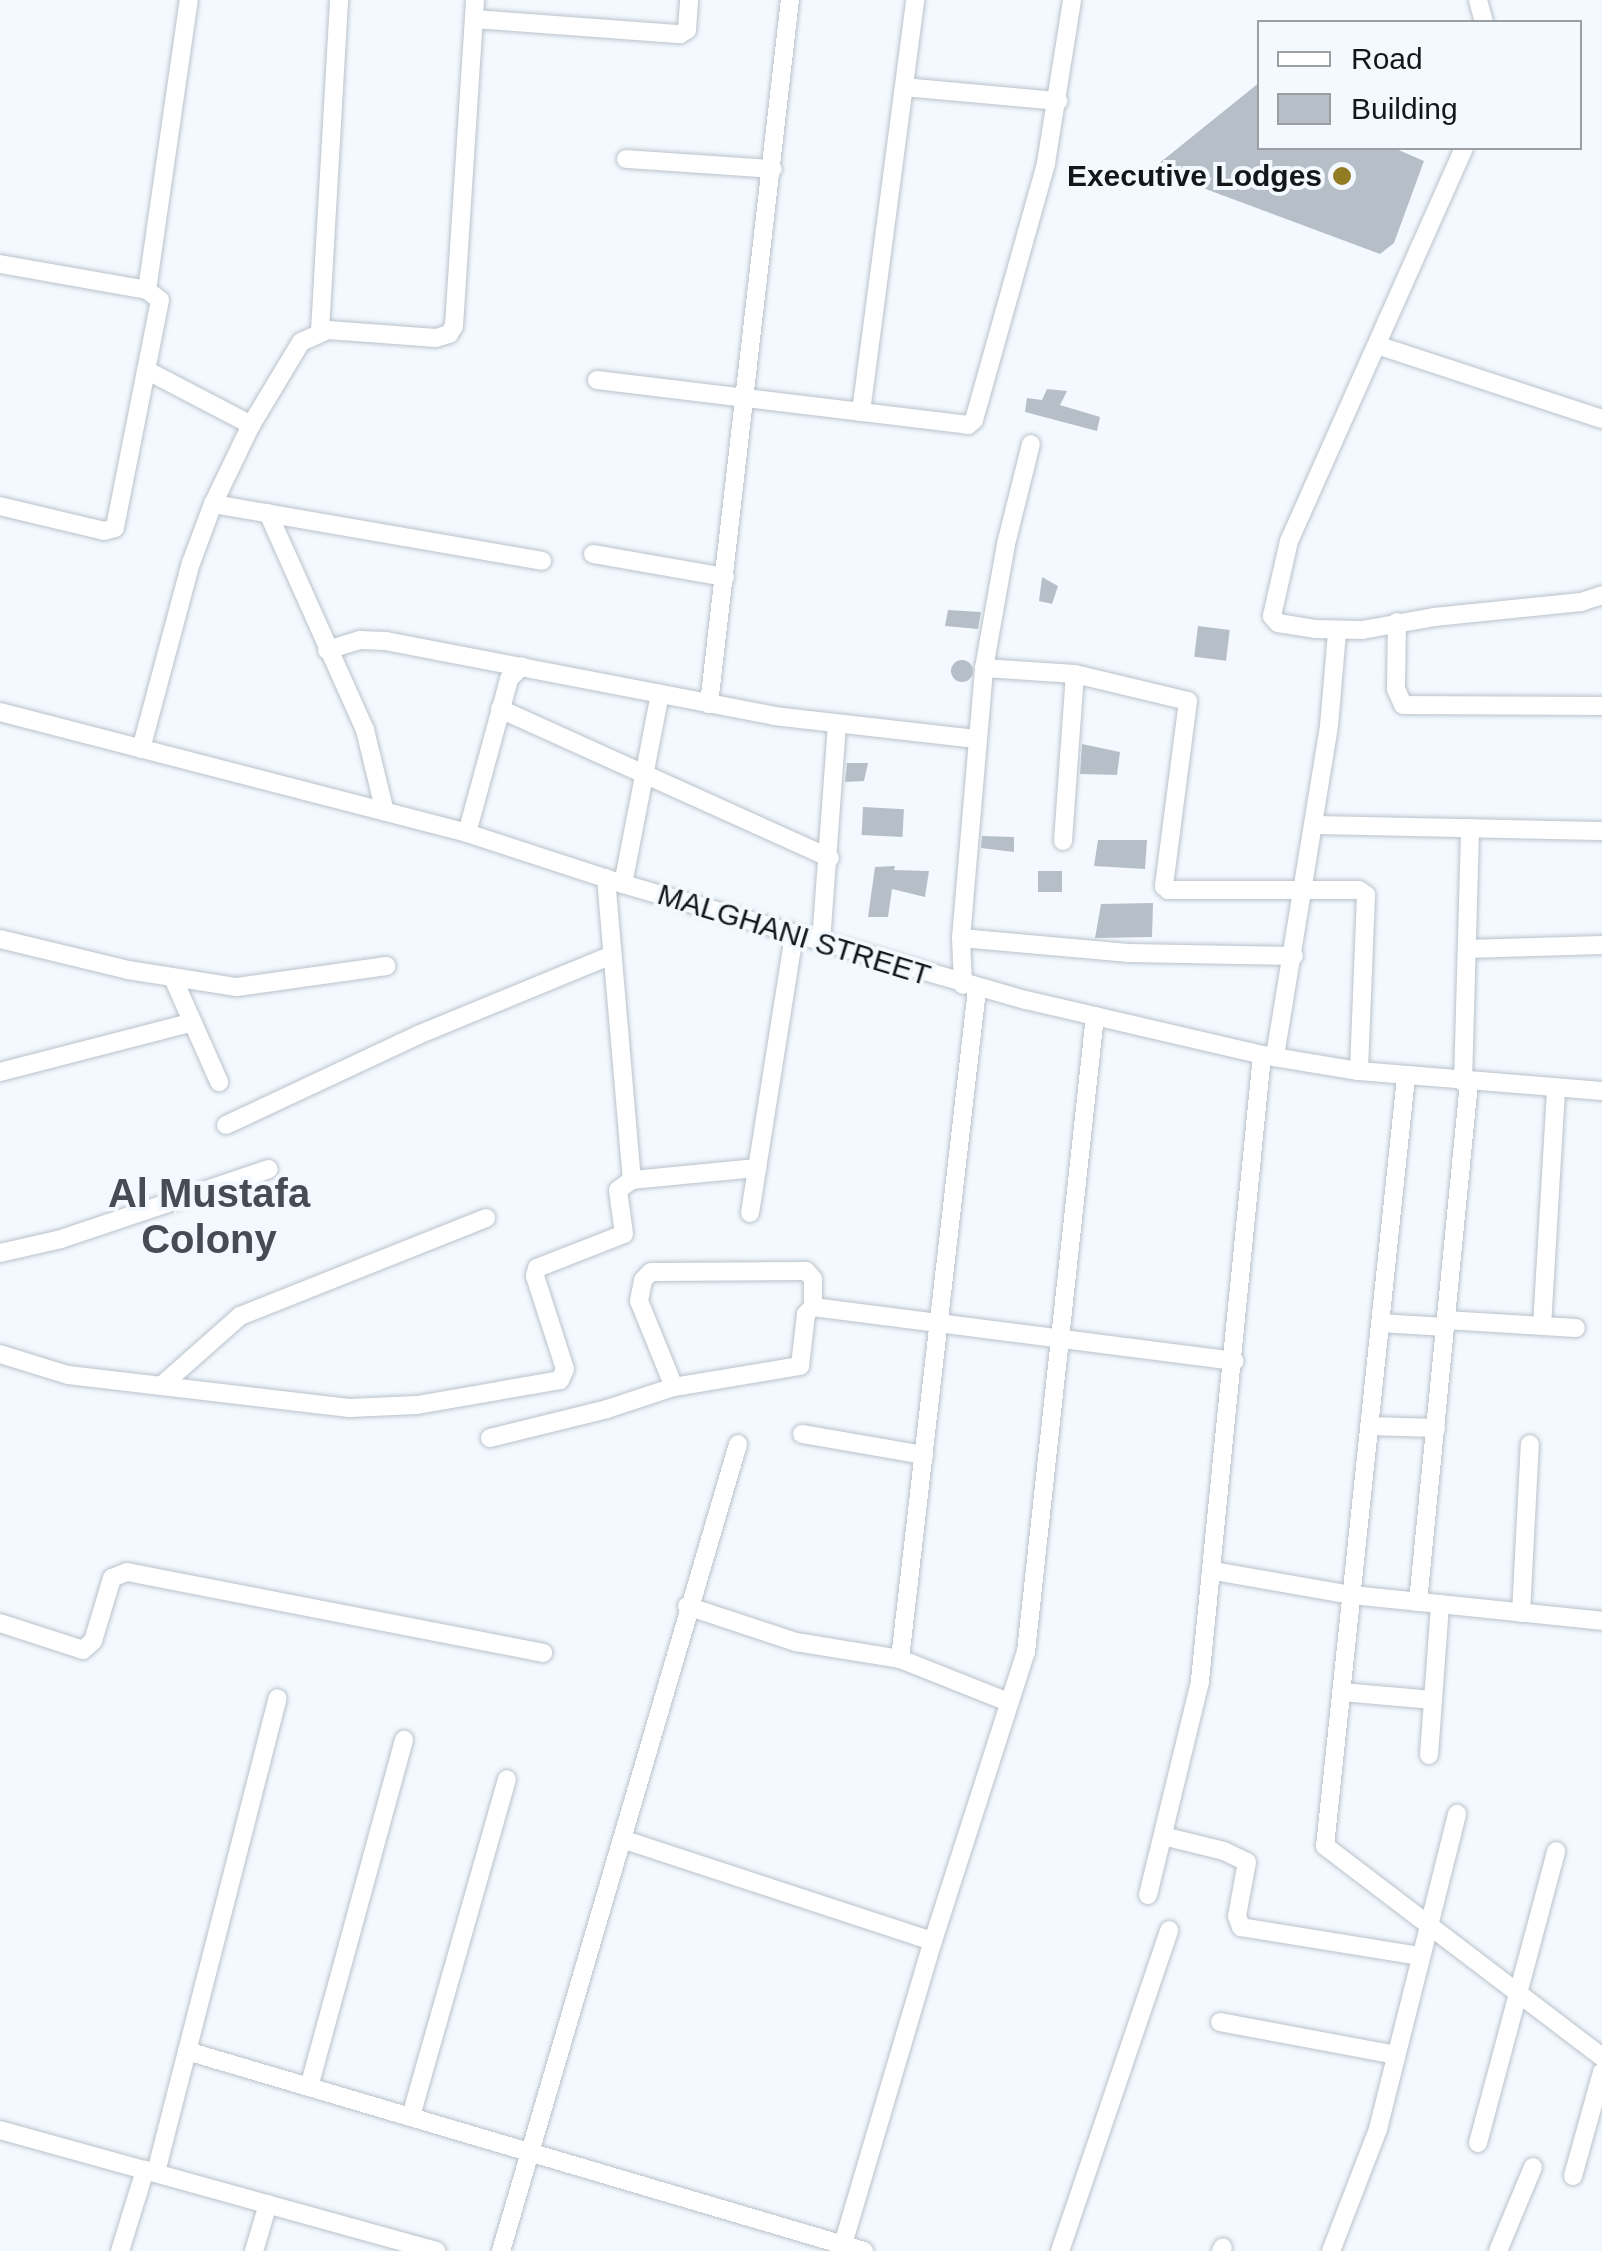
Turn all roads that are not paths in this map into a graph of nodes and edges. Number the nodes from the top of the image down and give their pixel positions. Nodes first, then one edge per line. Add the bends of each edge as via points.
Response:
1 (189, 0) edge
2 (339, 0) edge
3 (689, 0) edge
4 (790, 0) edge
5 (916, 0) edge
6 (1072, 0) edge
7 (474, 9) edge
8 (904, 87) junction
9 (1058, 100) junction
10 (1463, 150) edge
11 (626, 159) dead end
12 (773, 169) junction
13 (0, 264) edge
14 (147, 290) junction
15 (320, 331) junction
16 (1376, 345) junction
17 (146, 370) junction
18 (596, 380) dead end
19 (748, 398) junction
20 (861, 412) junction
21 (1602, 418) edge
22 (250, 425) junction
23 (1031, 444) dead end
24 (213, 504) junction
25 (0, 506) edge
26 (268, 514) junction
27 (593, 554) dead end
28 (542, 561) dead end
29 (725, 577) junction
30 (1602, 595) edge
31 (1397, 622) junction
32 (1337, 632) junction
33 (327, 650) junction
34 (522, 666) junction
35 (984, 668) junction
36 (1075, 674) junction
37 (660, 694) junction
38 (709, 704) junction
39 (1602, 706) edge
40 (500, 709) junction
41 (0, 712) edge
42 (837, 726) junction
43 (976, 738) junction
44 (141, 749) junction
45 (645, 774) junction
46 (385, 812) junction
47 (1314, 825) junction
48 (1470, 828) junction
49 (1602, 831) edge
50 (468, 833) junction
51 (1064, 842) dead end
52 (830, 858) junction
53 (614, 881) junction
54 (1304, 889) junction
55 (794, 935) junction
56 (961, 938) junction
57 (0, 940) edge
58 (821, 942) junction
59 (1602, 945) edge
60 (1467, 949) junction
61 (612, 955) junction
62 (1294, 956) junction
63 (387, 966) dead end
64 (173, 978) junction
65 (970, 987) junction
66 (1095, 1016) junction
67 (193, 1022) junction
68 (1269, 1056) junction
69 (1359, 1071) junction
70 (0, 1072) edge
71 (1406, 1077) junction
72 (219, 1082) dead end
73 (1466, 1083) junction
74 (1556, 1089) junction
75 (1602, 1091) edge
76 (226, 1125) dead end
77 (757, 1168) junction
78 (268, 1170) dead end
79 (632, 1180) junction
80 (750, 1213) dead end
81 (486, 1218) dead end
82 (0, 1253) edge
83 (813, 1307) junction
84 (939, 1323) junction
85 (1380, 1323) junction
86 (1446, 1324) junction
87 (1542, 1326) junction
88 (1576, 1328) dead end
89 (1060, 1337) junction
90 (0, 1354) edge
91 (1235, 1361) junction
92 (161, 1386) junction
93 (674, 1387) junction
94 (1370, 1426) junction
95 (1436, 1428) junction
96 (802, 1434) dead end
97 (490, 1438) dead end
98 (738, 1444) dead end
99 (1530, 1444) dead end
100 (924, 1455) junction
101 (1214, 1572) junction
102 (1352, 1595) junction
103 (1418, 1602) junction
104 (1440, 1604) junction
105 (687, 1606) junction
106 (1521, 1613) junction
107 (1602, 1621) edge
108 (0, 1623) edge
109 (543, 1653) dead end
110 (900, 1659) junction
111 (1342, 1692) junction
112 (278, 1698) dead end
113 (1433, 1700) junction
114 (1008, 1702) junction
115 (404, 1740) dead end
116 (1428, 1755) dead end
117 (507, 1779) dead end
118 (1456, 1814) dead end
119 (1163, 1836) junction
120 (622, 1839) junction
121 (1556, 1851) dead end
122 (1148, 1895) dead end
123 (1428, 1927) junction
124 (1168, 1930) dead end
125 (933, 1941) junction
126 (1421, 1956) junction
127 (1518, 1994) junction
128 (1220, 2022) dead end
129 (187, 2051) junction
130 (1396, 2055) junction
131 (1602, 2058) edge
132 (1602, 2072) edge
133 (309, 2088) junction
134 (412, 2116) junction
135 (0, 2130) edge
136 (1478, 2144) dead end
137 (531, 2151) junction
138 (1533, 2167) dead end
139 (150, 2171) junction
140 (1573, 2176) dead end
141 (268, 2204) junction
142 (842, 2246) edge
143 (120, 2251) edge
144 (254, 2251) edge
145 (437, 2251) edge
146 (501, 2251) edge
147 (864, 2251) edge
148 (1060, 2251) edge
149 (1331, 2251) edge
150 (1498, 2251) edge

1 - 14 street
2 - 15 street
3 - 7 street via 680,34
4 - 12 street
5 - 8 street
6 - 9 street
7 - 15 street via 454,326 436,338
8 - 9 street
8 - 20 street
9 - 20 street via 974,420
10 - 16 street
11 - 12 street
12 - 19 street
13 - 14 street
14 - 17 street via 160,300
15 - 22 street via 300,342
16 - 21 street
16 - 32 street via 1289,541 1270,608 1278,623
17 - 22 street
17 - 25 street via 115,528 104,531
18 - 19 street
19 - 20 street
19 - 29 street
22 - 24 street
23 - 35 street
24 - 26 street
24 - 44 street via 190,563
26 - 28 street
26 - 33 street
27 - 29 street
29 - 38 street
30 - 31 street
31 - 32 street
31 - 39 street via 1396,689 1403,704
32 - 47 street
33 - 34 street via 386,641
33 - 46 street via 364,730
34 - 37 street
34 - 40 street
35 - 36 street
35 - 43 street
36 - 51 street
36 - 54 street via 1188,701 1163,879 1168,890
37 - 38 street
37 - 45 street
38 - 42 street
40 - 45 street
40 - 50 street
41 - 44 street, MALGHANI STREET
42 - 43 street
42 - 52 street
43 - 56 street
44 - 46 street, MALGHANI STREET
45 - 52 street
45 - 53 street
46 - 50 street, MALGHANI STREET
47 - 48 street
47 - 54 street
48 - 49 street
48 - 60 street
50 - 53 street, MALGHANI STREET
52 - 58 street
53 - 55 street, MALGHANI STREET
53 - 61 street
54 - 62 street
54 - 69 street via 1366,895
55 - 58 street, MALGHANI STREET
55 - 77 street
56 - 62 street via 1128,953
56 - 65 street
57 - 64 street
58 - 65 street, MALGHANI STREET
59 - 60 street
60 - 73 street
61 - 76 street
61 - 79 street
62 - 68 street
63 - 64 street via 236,988
64 - 67 street
65 - 66 street, MALGHANI STREET
65 - 84 street
66 - 68 street, MALGHANI STREET
66 - 89 street
67 - 70 street
67 - 72 street
68 - 69 street, MALGHANI STREET
68 - 91 street
69 - 71 street, MALGHANI STREET
71 - 73 street, MALGHANI STREET
71 - 85 street
73 - 74 street, MALGHANI STREET
73 - 86 street
74 - 75 street, MALGHANI STREET
74 - 87 street
77 - 79 street
77 - 80 street
78 - 82 street
79 - 92 street via 618,1190 624,1234 535,1272 564,1369 560,1380 417,1405 349,1408
81 - 92 street via 240,1316
83 - 84 street
83 - 93 street via 806,1314 800,1366
83 - 93 street via 813,1279 806,1271 650,1272 639,1301
84 - 89 street
84 - 100 street
85 - 86 street
85 - 94 street
86 - 87 street
86 - 95 street
87 - 88 street
89 - 91 street
89 - 114 street via 1026,1652
90 - 92 street via 45,1370
91 - 101 street
93 - 97 street
94 - 95 street
94 - 102 street
95 - 103 street
96 - 100 street
98 - 105 street
99 - 106 street
100 - 110 street
101 - 102 street
101 - 119 street via 1196,1702
102 - 103 street
102 - 111 street
103 - 104 street
104 - 106 street
104 - 113 street
105 - 110 street via 796,1642
105 - 120 street
106 - 107 street
108 - 109 street via 83,1650 94,1642 112,1578 127,1572
110 - 114 street
111 - 113 street
111 - 123 street via 1325,1846
112 - 129 street
113 - 116 street
114 - 125 street
115 - 133 street
117 - 134 street
118 - 123 street
119 - 122 street
119 - 126 street via 1246,1862 1236,1916 1242,1927
120 - 125 street
120 - 137 street
121 - 127 street
123 - 126 street
123 - 127 street
124 - 148 street
125 - 142 street
126 - 130 street
127 - 131 street
127 - 136 street
128 - 130 street
129 - 133 street
129 - 139 street
130 - 149 street via 1365,2166
132 - 140 street
133 - 134 street
134 - 137 street
135 - 139 street
137 - 142 street
137 - 146 street
138 - 150 street
139 - 141 street
139 - 143 street
141 - 144 street
141 - 145 street
142 - 147 street

